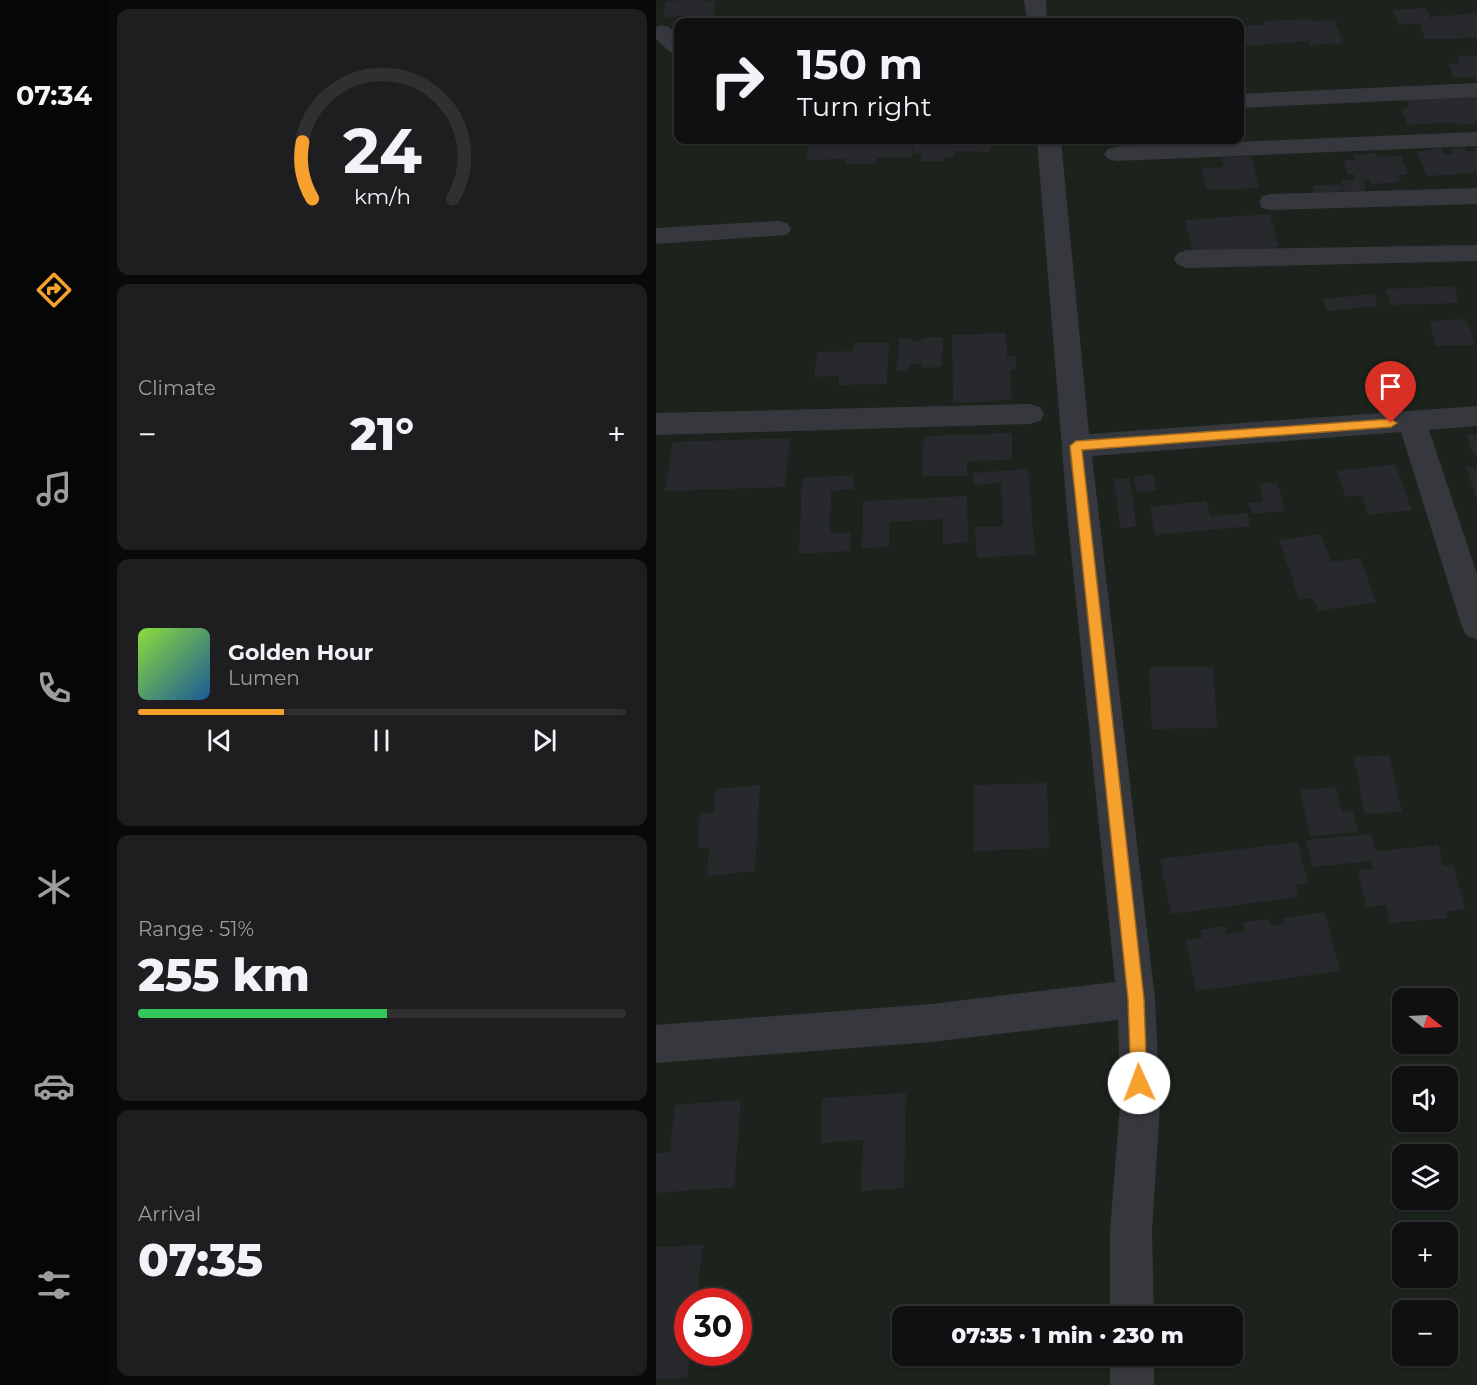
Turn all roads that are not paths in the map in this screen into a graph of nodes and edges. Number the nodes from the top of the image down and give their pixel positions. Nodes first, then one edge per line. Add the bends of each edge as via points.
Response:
1 (1035, 0) edge
2 (1037, 18) edge
3 (1478, 90) edge
4 (1244, 101) edge
5 (1244, 139) edge
6 (1478, 139) edge
7 (1049, 144) edge
8 (1201, 144) edge
9 (1115, 154) dead end
10 (1478, 196) edge
11 (1271, 202) dead end
12 (778, 229) dead end
13 (656, 236) edge
14 (1478, 253) edge
15 (1187, 259) dead end
16 (1030, 414) dead end
17 (1478, 416) edge
18 (1412, 422) junction
19 (656, 424) edge
20 (1076, 446) junction
21 (1478, 627) edge
22 (1136, 999) junction
23 (656, 1044) edge
24 (1132, 1306) edge
25 (1132, 1366) edge
26 (1132, 1385) edge

1 - 2 street
3 - 4 street
5 - 6 street
7 - 20 street
8 - 9 street
10 - 11 street
12 - 13 street
14 - 15 street
16 - 19 street
17 - 18 street
18 - 20 street
18 - 21 street
20 - 22 street
22 - 23 street via 931,1023
22 - 24 street via 1140,1104 1131,1232
25 - 26 street

